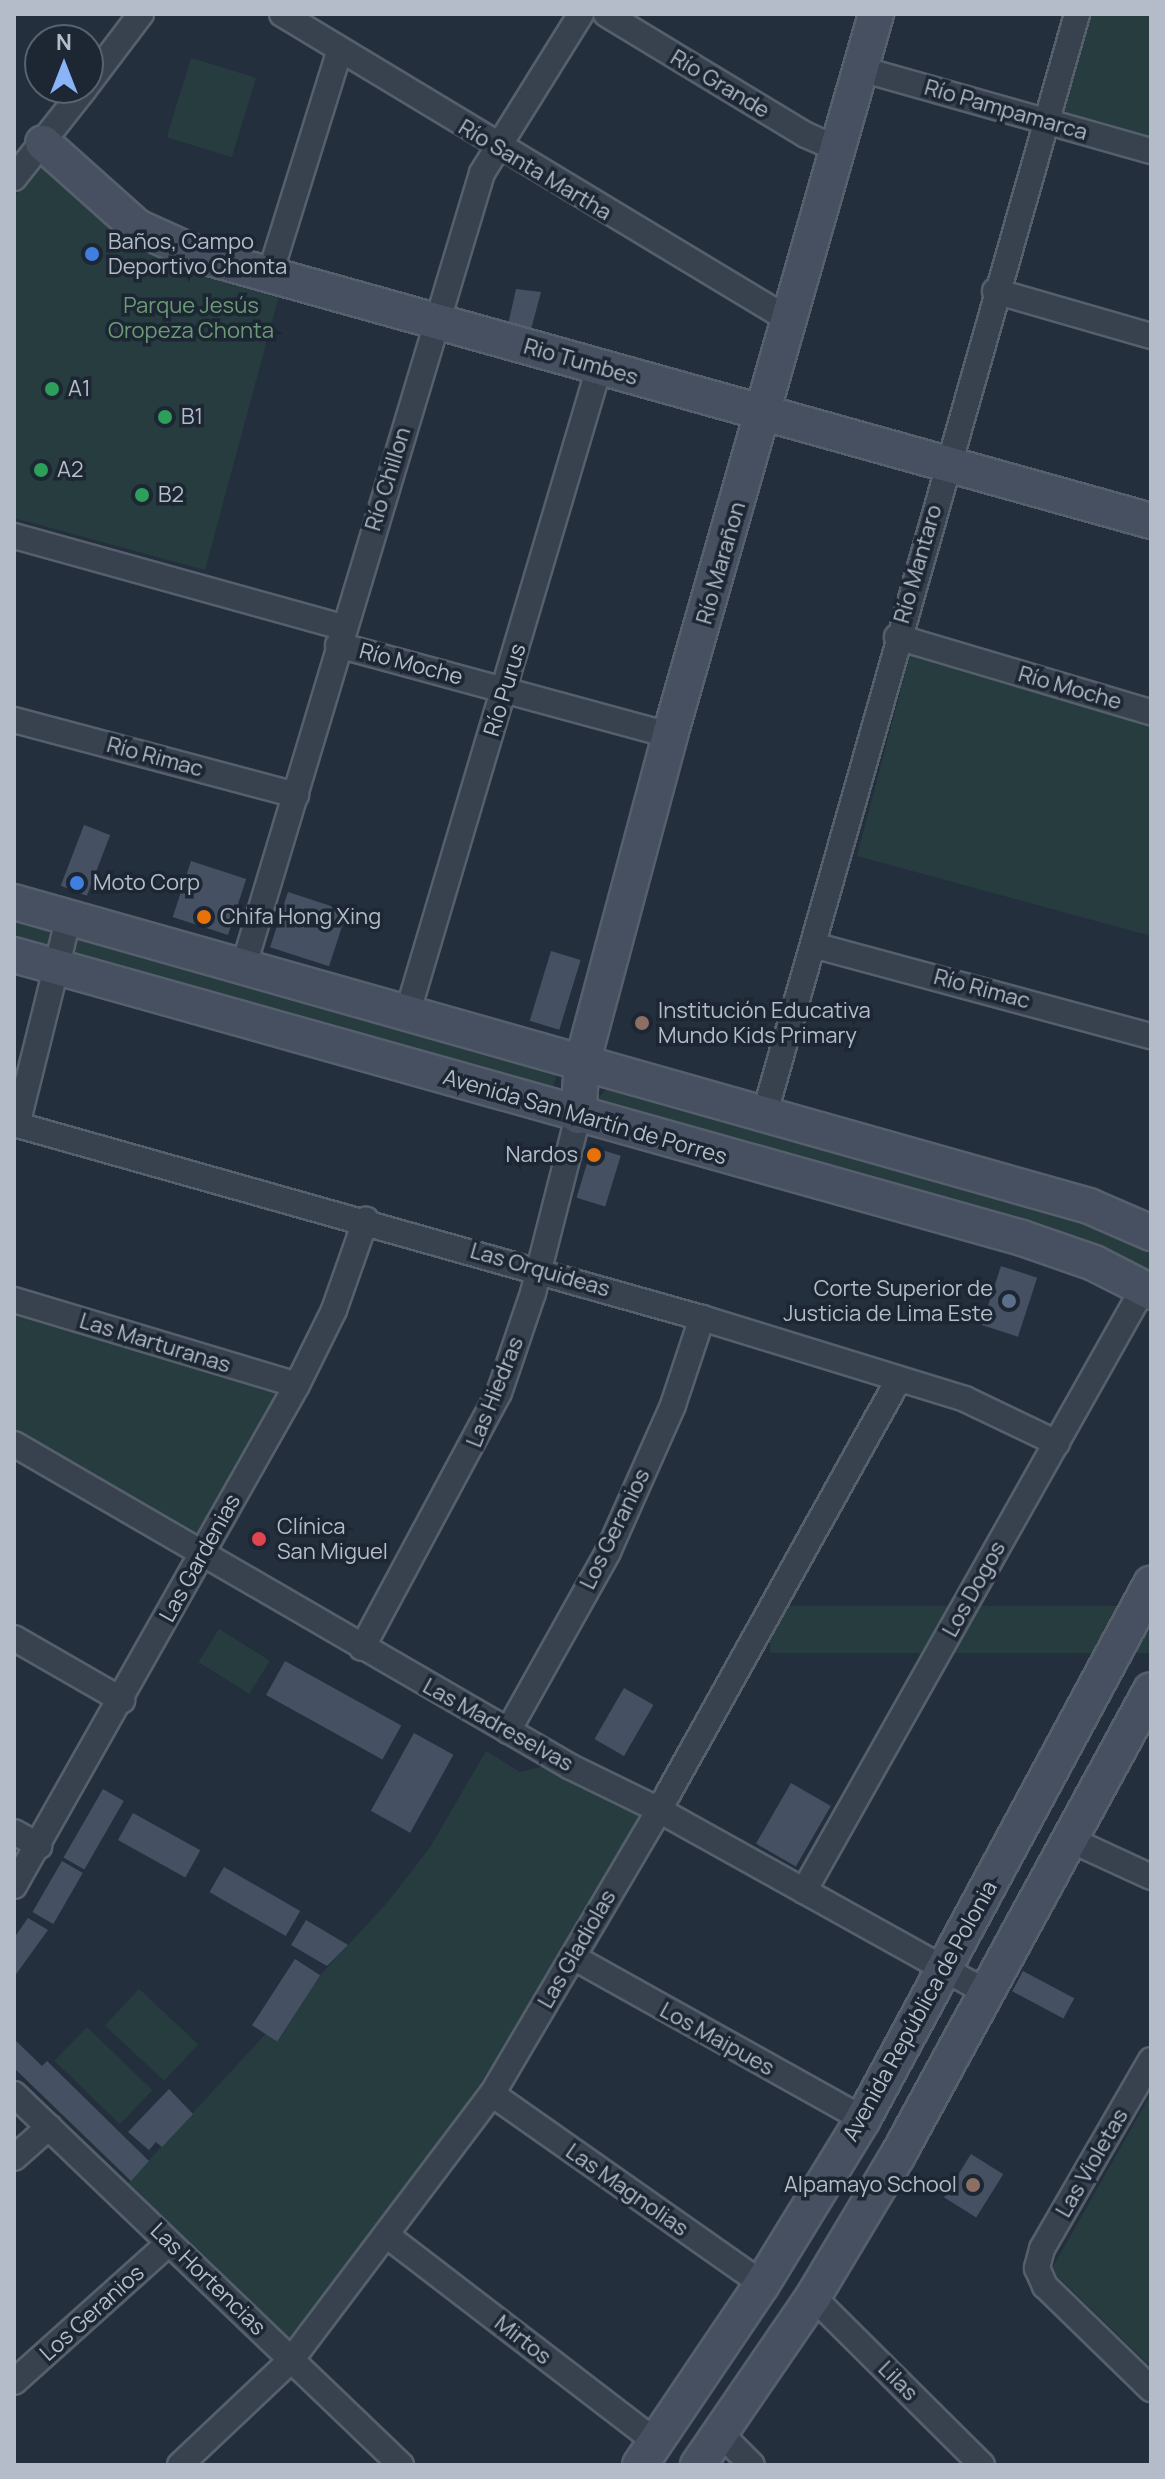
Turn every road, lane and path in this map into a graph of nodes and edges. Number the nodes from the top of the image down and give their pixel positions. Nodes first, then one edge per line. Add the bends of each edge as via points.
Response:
1 (141, 14) edge
2 (282, 14) edge
3 (581, 14) edge
4 (606, 14) edge
5 (876, 14) edge
6 (1077, 14) edge
7 (339, 52) junction
8 (104, 62) edge
9 (861, 69) junction
10 (72, 104) edge
11 (1046, 123) junction
12 (43, 143) junction
13 (497, 147) junction
14 (837, 149) junction
15 (1151, 151) edge
16 (14, 178) edge
17 (270, 274) junction
18 (995, 291) junction
19 (436, 320) junction
20 (791, 321) junction
21 (1151, 336) edge
22 (599, 368) junction
23 (765, 413) junction
24 (948, 462) junction
25 (1151, 521) edge
26 (14, 536) edge
27 (341, 636) junction
28 (897, 637) junction
29 (506, 688) junction
30 (1151, 712) edge
31 (14, 720) edge
32 (670, 735) junction
33 (296, 795) junction
34 (14, 902) edge
35 (69, 917) junction
36 (813, 945) junction
37 (14, 955) edge
38 (244, 965) junction
39 (54, 966) junction
40 (408, 1011) junction
41 (1151, 1036) edge
42 (582, 1064) junction
43 (578, 1116) junction
44 (764, 1116) junction
45 (16, 1124) edge
46 (366, 1219) junction
47 (1151, 1233) edge
48 (539, 1270) junction
49 (1148, 1289) edge
50 (14, 1300) edge
51 (702, 1318) junction
52 (899, 1379) junction
53 (297, 1385) junction
54 (1057, 1443) junction
55 (14, 1444) edge
56 (203, 1551) junction
57 (1151, 1584) edge
58 (14, 1638) edge
59 (362, 1648) junction
60 (1151, 1690) edge
61 (122, 1700) junction
62 (508, 1731) junction
63 (659, 1810) junction
64 (14, 1832) edge
65 (1071, 1840) junction
66 (39, 1846) junction
67 (1151, 1877) edge
68 (14, 1886) edge
69 (804, 1891) junction
70 (573, 1957) junction
71 (945, 1972) junction
72 (989, 1994) junction
73 (1151, 2060) edge
74 (14, 2094) edge
75 (492, 2094) junction
76 (863, 2119) junction
77 (49, 2127) junction
78 (14, 2158) edge
79 (389, 2237) junction
80 (169, 2243) junction
81 (762, 2284) junction
82 (813, 2297) junction
83 (292, 2359) junction
84 (14, 2382) edge
85 (1151, 2389) edge
86 (722, 2435) junction
87 (648, 2454) edge
88 (180, 2465) edge
89 (401, 2465) edge
90 (698, 2465) edge
91 (752, 2465) edge
92 (982, 2465) edge

1 - 8 street
2 - 7 street, Río Santa Martha
3 - 13 street, Río Chillon
4 - 14 street, Río Grande
5 - 9 main road, Río Marañon
6 - 11 street, Río Mantaro
7 - 13 street, Río Santa Martha
7 - 17 street
9 - 11 street, Río Pampamarca
9 - 14 main road, Río Marañon
10 - 12 street
11 - 15 street, Río Pampamarca
11 - 18 street, Río Mantaro
12 - 16 street
12 - 17 main road, Rio Tumbes via 157,239
13 - 19 street, Río Chillon via 482,173
13 - 20 street, Río Santa Martha
14 - 20 main road, Río Marañon
17 - 19 main road, Rio Tumbes
18 - 21 street
18 - 24 street, Río Mantaro
19 - 22 main road, Rio Tumbes
19 - 27 street, Río Chillon
20 - 23 main road, Río Marañon
22 - 23 main road, Rio Tumbes
22 - 29 street, Río Purus
23 - 24 main road, Rio Tumbes
23 - 32 main road, Río Marañon
24 - 25 main road, Rio Tumbes
24 - 28 street, Río Mantaro
26 - 27 street, Río Moche
27 - 29 street, Río Moche
27 - 33 street, Río Chillon
28 - 30 street, Río Moche
28 - 36 street, Río Mantaro
29 - 32 street, Río Moche
29 - 40 street, Río Purus
31 - 33 street, Río Rimac
32 - 42 main road, Río Marañon
33 - 38 street, Río Chillon
34 - 35 main road
35 - 38 main road
35 - 39 street
36 - 41 street, Río Rimac
36 - 44 street, Río Mantaro
37 - 39 main road, Avenida San Martín de Porres
38 - 40 main road
39 - 43 main road, Avenida San Martín de Porres
39 - 45 street
40 - 42 main road
42 - 43 main road, Río Marañon
42 - 44 main road
43 - 48 street, Las Hiedras
43 - 49 main road, Avenida San Martín de Porres via 1022,1238
44 - 47 main road via 1089,1206
45 - 46 street, Las Orquideas
46 - 48 street, Las Orquideas
46 - 53 street, Las Gardenias via 334,1310
48 - 51 street, Las Orquideas
48 - 59 street, Las Hiedras via 499,1393
49 - 54 street, Los Dogos
50 - 53 street, Las Marturanas
51 - 52 street, Las Orquideas
51 - 62 street, Los Geranios via 673,1405 608,1552
52 - 54 street, Las Orquideas via 965,1399
52 - 63 street, Las Gladiolas
53 - 56 street, Las Gardenias
54 - 69 street, Los Dogos
55 - 56 street, Las Madreselvas
56 - 59 street, Las Madreselvas
56 - 61 street, Las Gardenias
57 - 71 main road, Avenida República de Polonia
58 - 61 street
59 - 62 street, Las Madreselvas
60 - 65 main road
61 - 66 street, Las Gardenias
62 - 63 street, Las Madreselvas
63 - 69 street, Las Madreselvas
63 - 70 street, Las Gladiolas
64 - 66 street
65 - 67 street
65 - 72 main road
66 - 68 street, Las Gardenias
69 - 71 street, Las Madreselvas
70 - 75 street, Las Gladiolas
70 - 76 street, Los Maipues
71 - 72 street, Las Madreselvas
71 - 76 main road, Avenida República de Polonia
72 - 82 main road
73 - 85 street, Las Violetas via 1042,2249 1037,2268 1045,2286
74 - 77 street, Las Hortencias
75 - 79 street, Las Gladiolas
75 - 81 street, Las Magnolias
76 - 81 main road, Avenida República de Polonia
77 - 78 street
77 - 80 street, Las Hortencias
79 - 83 street, Las Gladiolas
79 - 87 street, Mirtos
80 - 83 street, Las Hortencias
80 - 84 street, Los Geranios
81 - 87 main road, Avenida República de Polonia
82 - 86 main road
82 - 92 street, Lilas
83 - 88 street, Las Gladiolas
83 - 89 street, Las Hortencias
86 - 90 main road
86 - 91 street

